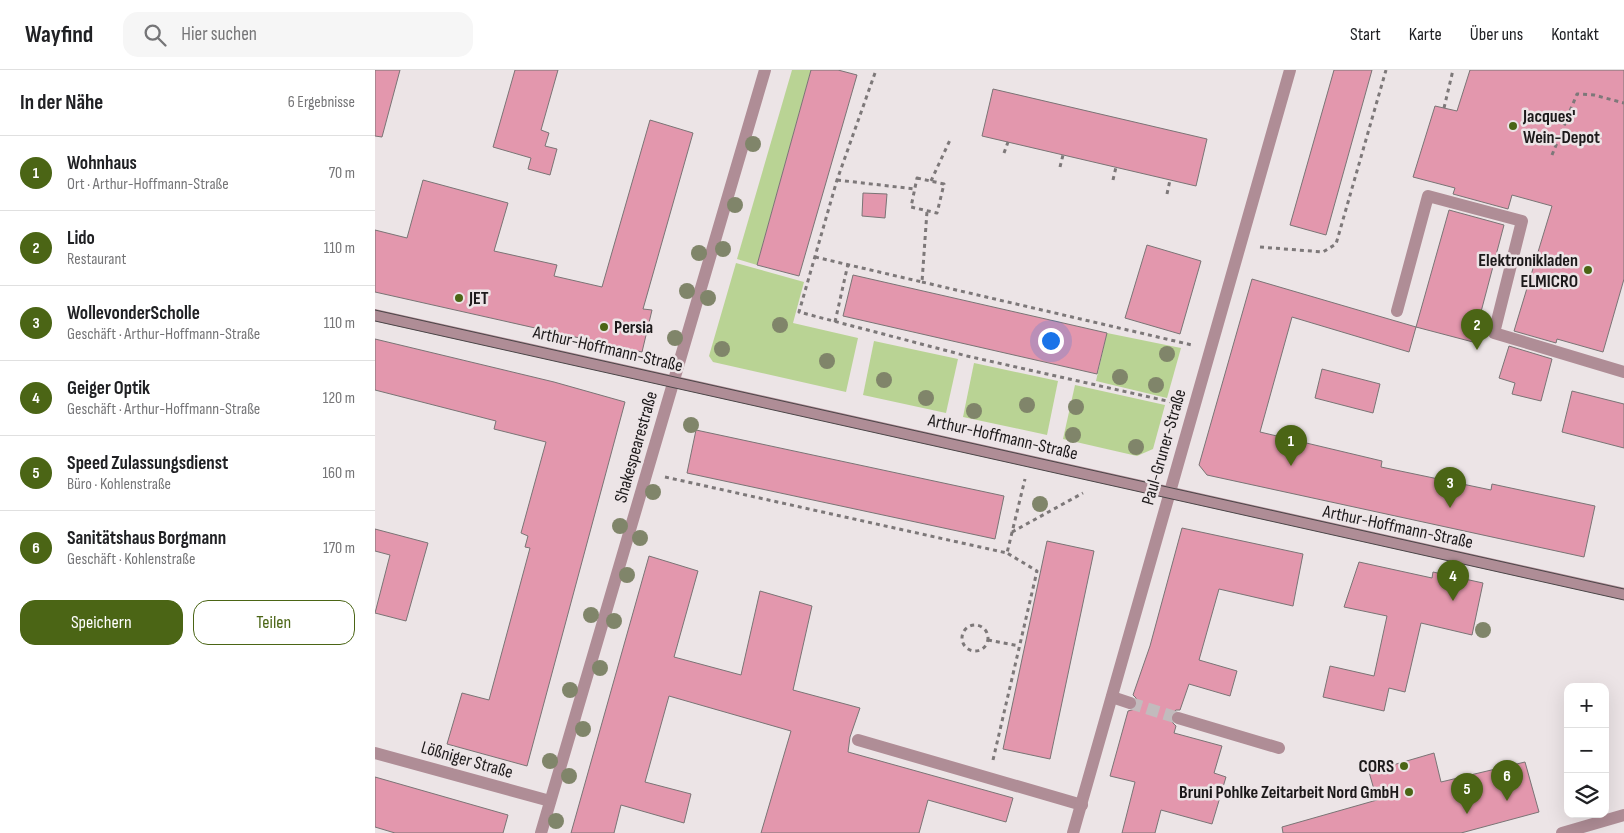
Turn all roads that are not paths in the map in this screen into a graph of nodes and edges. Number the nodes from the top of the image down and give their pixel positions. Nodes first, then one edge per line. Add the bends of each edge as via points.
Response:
1 (765, 70) edge
2 (1290, 70) edge
3 (1397, 311) dead end
4 (375, 315) edge
5 (1624, 371) edge
6 (673, 382) junction
7 (1169, 492) junction
8 (1624, 594) edge
9 (1112, 697) junction
10 (1130, 703) tunnel mouth
11 (1177, 718) tunnel mouth
12 (858, 740) dead end
13 (1279, 748) dead end
14 (375, 753) edge
15 (550, 801) junction
16 (1082, 805) junction
17 (1624, 815) edge
18 (541, 833) edge
19 (1073, 833) edge
20 (1562, 833) edge

1 - 6 street, Shakespearestraße
2 - 7 street, Paul-Gruner-Straße
3 - 5 street via 1428,196 1522,222 1493,333
4 - 6 street, Arthur-Hoffmann-Straße
6 - 7 street, Arthur-Hoffmann-Straße
6 - 15 street, Shakespearestraße
7 - 8 street, Arthur-Hoffmann-Straße
7 - 9 street, Paul-Gruner-Straße
9 - 10 street
9 - 16 street, Paul-Gruner-Straße
11 - 13 street
12 - 16 street
14 - 15 street, Lößniger Straße
15 - 18 street, Shakespearestraße
16 - 19 street, Paul-Gruner-Straße
17 - 20 street

